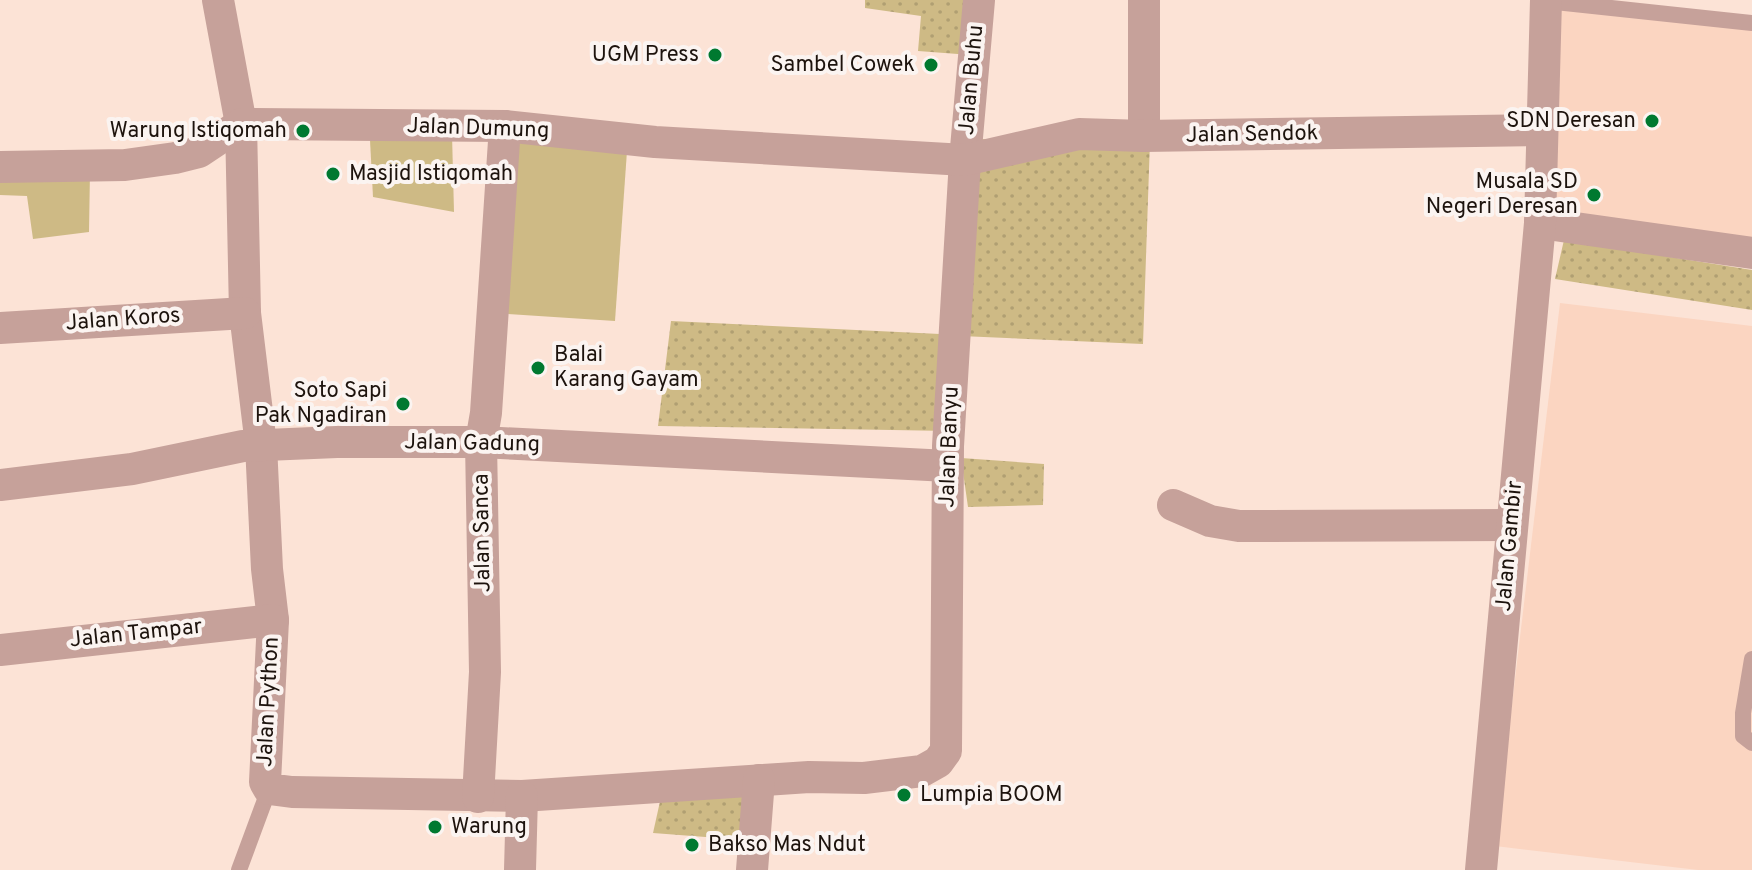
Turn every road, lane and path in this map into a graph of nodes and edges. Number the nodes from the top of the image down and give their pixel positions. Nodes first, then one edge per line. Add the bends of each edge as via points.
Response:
1 (218, 0) edge
2 (979, 0) edge
3 (1144, 0) edge
4 (1546, 0) edge
5 (1752, 23) edge
6 (241, 124) junction
7 (505, 126) junction
8 (1542, 130) junction
9 (1144, 136) junction
10 (965, 160) junction
11 (0, 167) edge
12 (1540, 223) junction
13 (1752, 253) edge
14 (245, 313) junction
15 (0, 328) edge
16 (481, 442) junction
17 (261, 445) junction
18 (948, 466) junction
19 (0, 485) edge
20 (1173, 505) dead end
21 (1511, 525) junction
22 (273, 620) junction
23 (0, 650) edge
24 (1752, 659) edge
25 (947, 734) joint
26 (1752, 743) edge
27 (759, 780) junction
28 (269, 789) junction
29 (522, 796) junction
30 (478, 797) junction
31 (239, 870) edge
32 (520, 870) edge
33 (752, 870) edge
34 (1481, 870) edge

1 - 6 street, Jalan Python
2 - 10 street, Jalan Buhu
3 - 9 street
4 - 5 lane
4 - 8 street, Jalan Gambir
6 - 7 street, Jalan Dumung
6 - 11 street via 199,152 175,158 125,165
6 - 14 street, Jalan Python
7 - 10 street, Jalan Dumung via 655,142
7 - 16 street, Jalan Sanca
8 - 9 street, Jalan Sendok
8 - 12 street, Jalan Gambir
9 - 10 street, Jalan Sendok via 1079,134
10 - 18 street, Jalan Banyu
12 - 13 street
12 - 21 street, Jalan Gambir
14 - 15 street, Jalan Koros
14 - 17 street, Jalan Python
16 - 17 street, Jalan Gadung
16 - 18 street, Jalan Gadung
16 - 30 street, Jalan Sanca via 485,672
17 - 19 street, Jalan Gadung via 132,469
17 - 22 street, Jalan Python
18 - 25 street, Jalan Banyu
20 - 21 street via 1210,521 1239,526
21 - 34 street, Jalan Gambir
22 - 23 street, Jalan Tampar
22 - 28 street, Jalan Python via 265,782
24 - 26 lane via 1743,736
25 - 27 street, Jalan Python via 946,751 922,771
27 - 29 street, Jalan Python
27 - 33 street
28 - 30 street, Jalan Python
28 - 31 lane
29 - 30 street, Jalan Python
29 - 32 street

